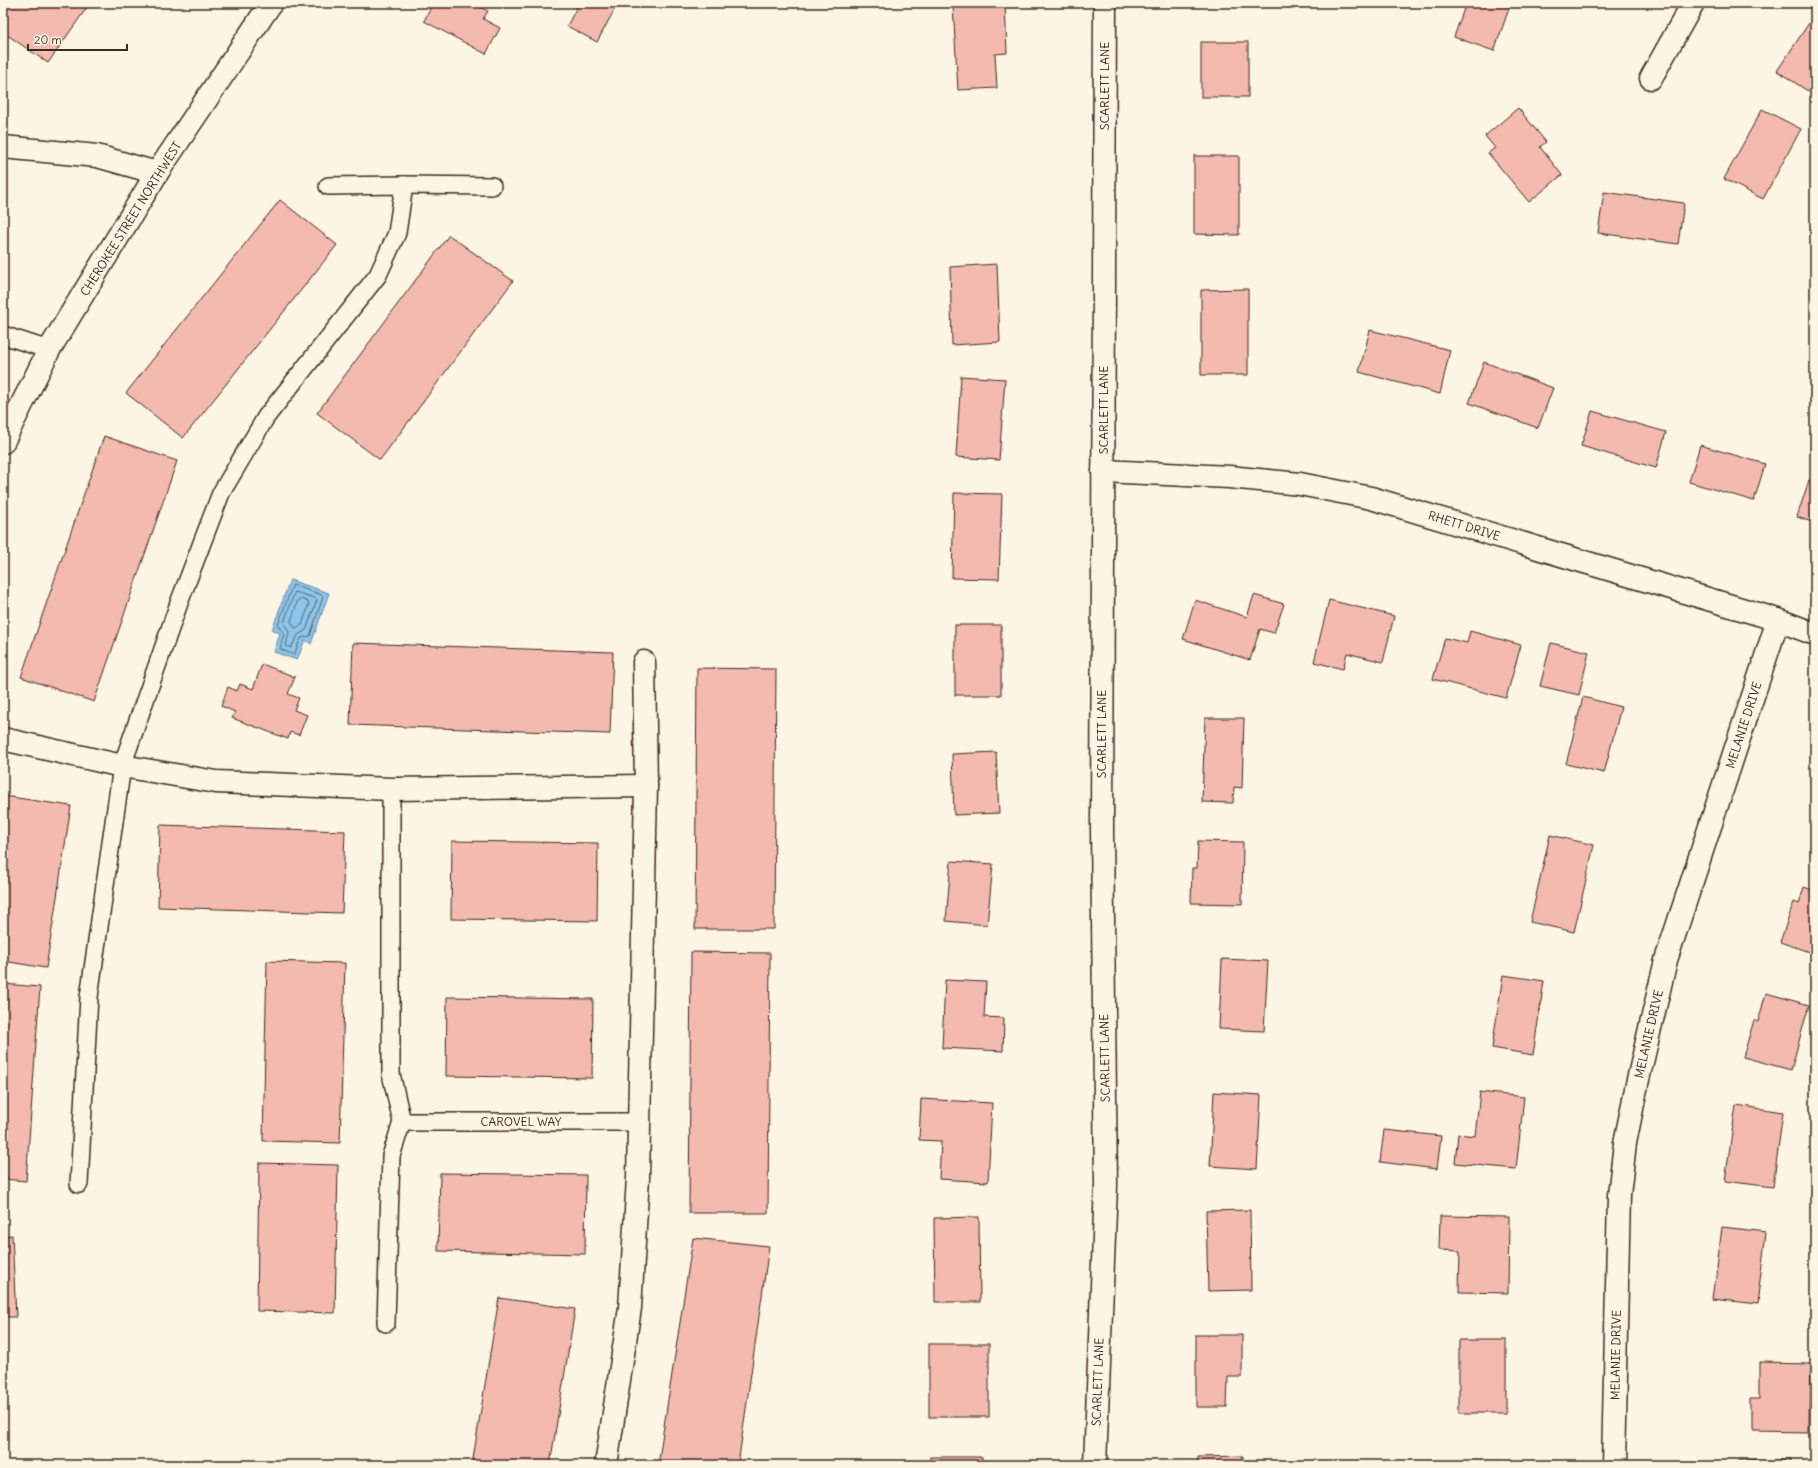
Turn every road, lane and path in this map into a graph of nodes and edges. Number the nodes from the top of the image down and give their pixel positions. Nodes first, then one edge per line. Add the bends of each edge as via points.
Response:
1 (271, 3) edge
2 (1105, 3) edge
3 (1693, 3) edge
4 (1651, 78) dead end
5 (3, 147) edge
6 (157, 173) junction
7 (404, 185) junction
8 (328, 186) dead end
9 (492, 186) dead end
10 (3, 335) edge
11 (49, 350) junction
12 (3, 442) edge
13 (1103, 471) junction
14 (1778, 620) junction
15 (1815, 634) edge
16 (644, 662) dead end
17 (3, 739) edge
18 (122, 766) junction
19 (646, 786) junction
20 (391, 789) junction
21 (402, 1122) junction
22 (639, 1122) junction
23 (79, 1184) dead end
24 (386, 1323) dead end
25 (606, 1465) edge
26 (1095, 1465) edge
27 (1613, 1465) edge

1 - 6 street, CHEROKEE STREET NORTHWEST
2 - 13 street, SCARLETT LANE
3 - 4 street
5 - 6 street via 97,156
6 - 11 street, CHEROKEE STREET NORTHWEST
7 - 8 lane
7 - 9 lane
7 - 18 lane via 397,233 378,274 266,417 221,493
10 - 11 lane
11 - 12 street, CHEROKEE STREET NORTHWEST
13 - 14 street, RHETT DRIVE via 1292,483 1371,498
13 - 26 street, SCARLETT LANE via 1102,829 1106,1185
14 - 15 street, RHETT DRIVE
14 - 27 street, MELANIE DRIVE via 1666,960 1625,1143 1619,1195
16 - 19 street
17 - 18 street
18 - 20 street via 216,782
18 - 23 lane via 89,997
19 - 20 street
19 - 22 street
20 - 21 lane via 391,1074
21 - 22 lane, CAROVEL WAY
21 - 24 lane via 391,1156
22 - 25 street via 630,1308

